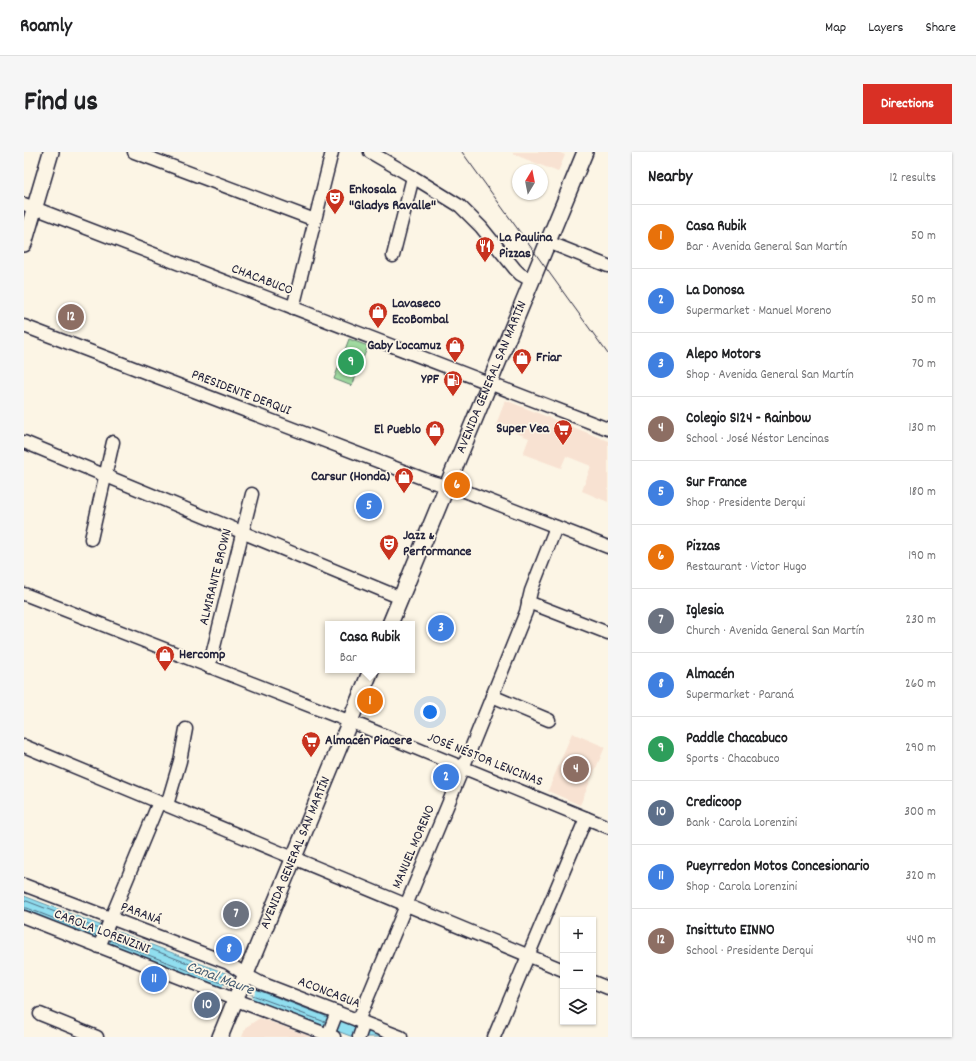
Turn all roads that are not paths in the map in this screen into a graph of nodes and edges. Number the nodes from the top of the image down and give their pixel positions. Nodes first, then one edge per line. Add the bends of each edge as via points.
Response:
1 (51, 152) edge
2 (134, 152) edge
3 (332, 152) edge
4 (370, 152) edge
5 (585, 152) edge
6 (414, 177) junction
7 (29, 207) edge
8 (315, 220) junction
9 (548, 242) junction
10 (24, 244) edge
11 (393, 256) dead end
12 (608, 266) edge
13 (532, 281) junction
14 (293, 308) junction
15 (24, 326) edge
16 (489, 383) junction
17 (608, 429) edge
18 (24, 442) edge
19 (114, 442) dead end
20 (106, 476) junction
21 (447, 486) junction
22 (252, 494) dead end
23 (556, 527) junction
24 (242, 532) junction
25 (90, 539) dead end
26 (608, 547) edge
27 (24, 594) edge
28 (401, 598) junction
29 (528, 602) junction
30 (391, 621) edge
31 (608, 633) edge
32 (209, 667) junction
33 (370, 673) edge
34 (492, 696) junction
35 (549, 720) dead end
36 (350, 722) junction
37 (186, 729) dead end
38 (24, 746) edge
39 (463, 768) junction
40 (163, 804) junction
41 (586, 818) junction
42 (608, 827) edge
43 (294, 858) junction
44 (24, 885) edge
45 (406, 905) junction
46 (24, 917) edge
47 (109, 923) junction
48 (101, 944) junction
49 (529, 956) junction
50 (560, 969) edge
51 (596, 983) edge
52 (241, 987) junction
53 (608, 988) edge
54 (40, 1014) dead end
55 (336, 1014) junction
56 (361, 1027) edge
57 (331, 1034) edge
58 (97, 1037) edge
59 (220, 1037) edge
60 (401, 1037) edge
61 (494, 1037) edge

1 - 7 main road
2 - 8 street
3 - 8 street
4 - 6 street
5 - 9 main road, AVENIDA GENERAL SAN MARTÍN
6 - 11 street
6 - 13 street via 468,213 514,269
7 - 10 main road
7 - 14 street, CHACABUCO
8 - 14 street
9 - 12 street
9 - 13 main road, AVENIDA GENERAL SAN MARTÍN
13 - 16 main road, AVENIDA GENERAL SAN MARTÍN
14 - 16 street, CHACABUCO
15 - 21 street, PRESIDENTE DERQUI
16 - 17 street, CHACABUCO
16 - 21 main road, AVENIDA GENERAL SAN MARTÍN
18 - 20 street
19 - 20 street
20 - 24 street
20 - 25 street
21 - 23 street, PRESIDENTE DERQUI
21 - 28 main road, AVENIDA GENERAL SAN MARTÍN
22 - 24 street, ALMIRANTE BROWN
23 - 26 street, PRESIDENTE DERQUI
23 - 29 street, MANUEL MORENO
24 - 28 street
24 - 32 street, ALMIRANTE BROWN
27 - 32 street, JOSÉ NÉSTOR LENCINAS
28 - 30 main road, AVENIDA GENERAL SAN MARTÍN
29 - 31 street
29 - 34 street, MANUEL MORENO
32 - 36 street, JOSÉ NÉSTOR LENCINAS
33 - 36 main road, AVENIDA GENERAL SAN MARTÍN
34 - 35 street
34 - 39 street, MANUEL MORENO
36 - 39 street, JOSÉ NÉSTOR LENCINAS
36 - 43 main road, AVENIDA GENERAL SAN MARTÍN
37 - 40 street via 178,768
38 - 40 street
39 - 41 street, JOSÉ NÉSTOR LENCINAS
39 - 45 street, MANUEL MORENO
40 - 43 street
40 - 47 street
41 - 42 street, JOSÉ NÉSTOR LENCINAS
41 - 49 street
43 - 45 street
43 - 52 main road, AVENIDA GENERAL SAN MARTÍN
44 - 47 street, PARANÁ
45 - 49 street
45 - 56 street, MANUEL MORENO
46 - 48 street, CAROLA LORENZINI
47 - 48 street
47 - 52 street, PARANÁ via 228,963
48 - 52 street, CAROLA LORENZINI
49 - 50 street
49 - 61 street
51 - 53 street
52 - 55 street, ACONCAGUA via 261,983
52 - 57 street
52 - 59 main road, AVENIDA GENERAL SAN MARTÍN
54 - 58 street
55 - 56 street, ACONCAGUA
55 - 57 street
56 - 60 street, ACONCAGUA

